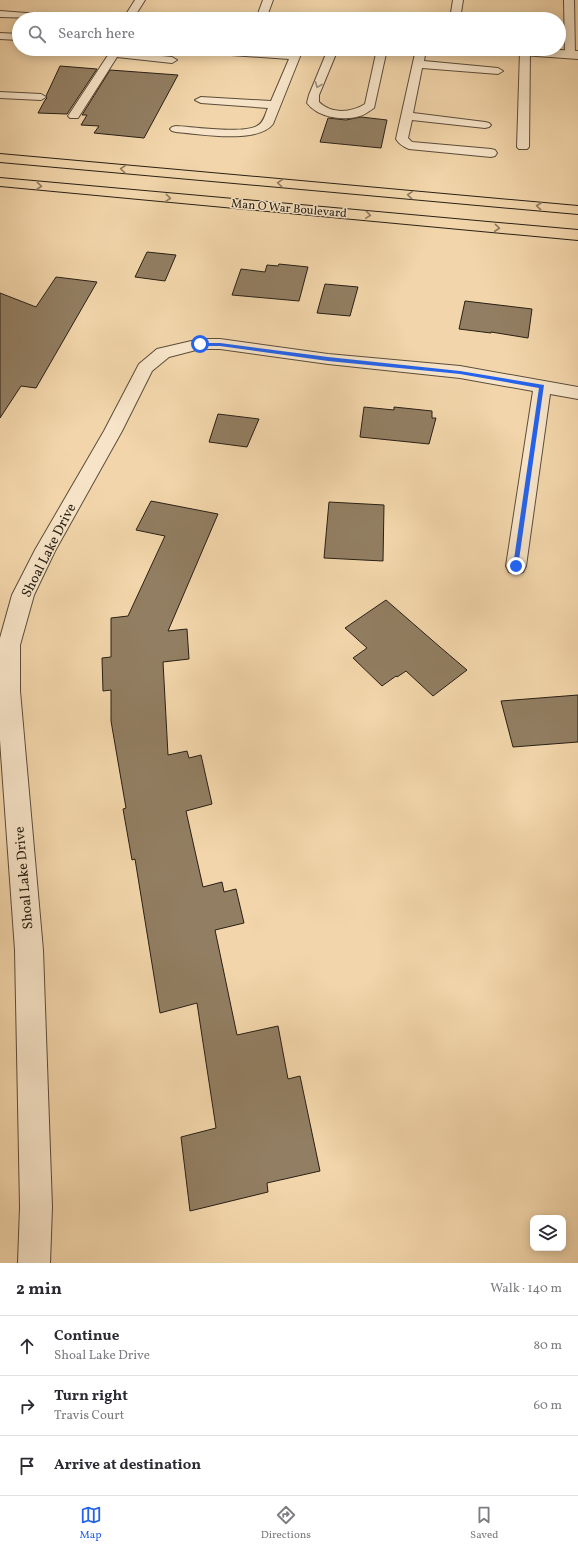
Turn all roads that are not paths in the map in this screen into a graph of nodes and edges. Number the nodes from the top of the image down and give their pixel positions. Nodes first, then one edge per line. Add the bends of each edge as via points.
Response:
1 (140, 0) edge
2 (268, 0) edge
3 (458, 0) edge
4 (569, 0) edge
5 (132, 12) edge
6 (264, 12) edge
7 (456, 12) edge
8 (0, 14) edge
9 (12, 15) edge
10 (574, 32) edge
11 (0, 36) edge
12 (12, 37) edge
13 (574, 55) edge
14 (112, 56) edge
15 (144, 56) edge
16 (294, 56) edge
17 (330, 56) edge
18 (381, 56) edge
19 (420, 56) edge
20 (525, 56) edge
21 (172, 60) dead end
22 (418, 64) junction
23 (498, 71) dead end
24 (0, 95) edge
25 (41, 97) dead end
26 (201, 100) dead end
27 (275, 105) junction
28 (74, 116) dead end
29 (407, 116) junction
30 (485, 125) dead end
31 (176, 129) dead end
32 (523, 147) dead end
33 (491, 153) dead end
34 (0, 158) edge
35 (0, 182) edge
36 (578, 210) edge
37 (578, 235) edge
38 (542, 387) junction
39 (578, 393) edge
40 (516, 566) dead end
41 (34, 1263) edge

1 - 5 lane
2 - 6 lane
3 - 7 lane
4 - 10 lane
8 - 9 street
10 - 13 lane
11 - 12 lane
14 - 28 lane
15 - 21 lane
16 - 27 lane
17 -> 18 lane via 313,102 317,108 330,112 356,114 370,106
19 - 22 lane
20 - 32 lane
22 - 23 lane
22 - 29 lane
24 - 25 lane
26 - 27 lane
27 - 31 lane via 267,124 253,132
29 - 30 lane
29 - 33 lane via 402,139 410,146
36 -> 34 main road, Man O War Boulevard
35 -> 37 main road, Man O War Boulevard
38 - 39 street, Shoal Lake Drive
38 - 40 street
38 - 41 street, Shoal Lake Drive via 460,372 328,359 220,344 200,344 163,353 145,368 113,431 42,556 23,595 9,645 8,691 28,950 36,1207

